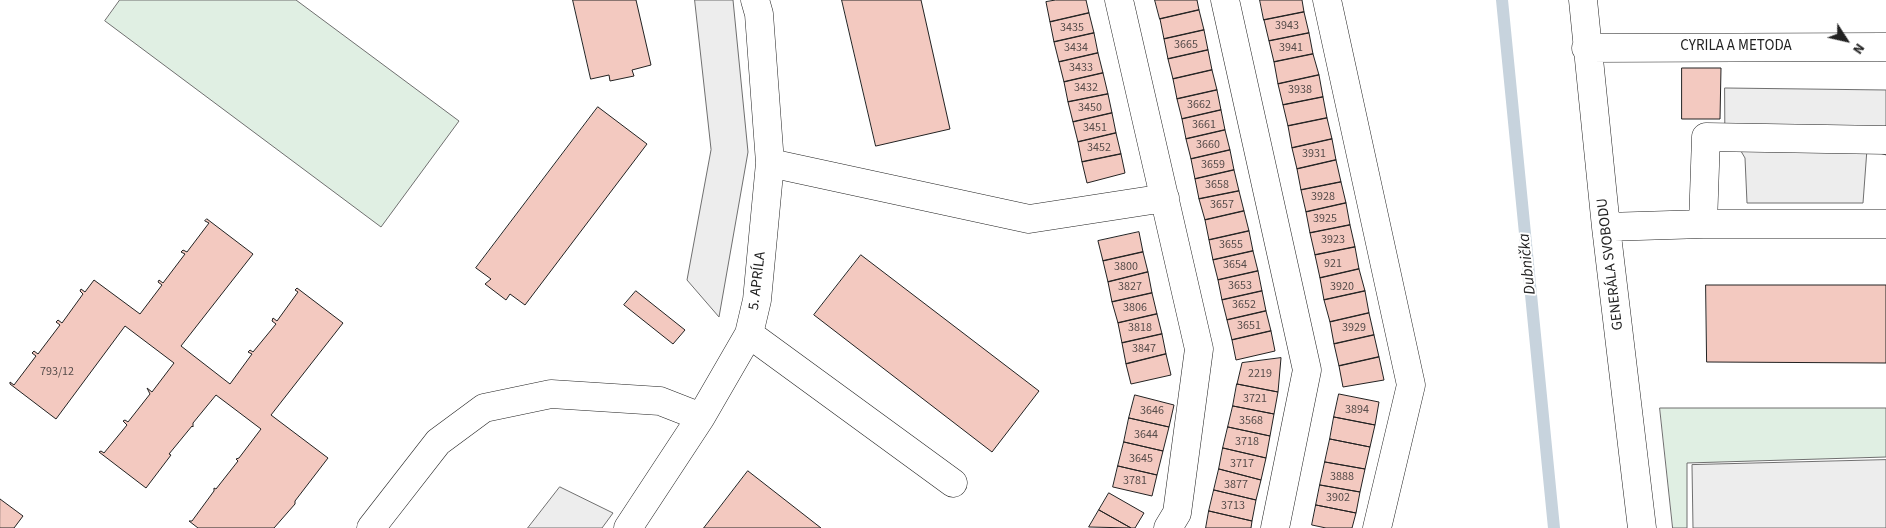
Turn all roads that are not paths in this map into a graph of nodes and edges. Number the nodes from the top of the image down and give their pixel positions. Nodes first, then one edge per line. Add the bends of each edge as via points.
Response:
1 (755, 0) edge
2 (1119, 0) edge
3 (1225, 0) edge
4 (1328, 0) edge
5 (1583, 0) edge
6 (1886, 47) edge
7 (1586, 48) junction
8 (1886, 140) edge
9 (770, 163) junction
10 (1164, 198) junction
11 (1703, 224) junction
12 (1886, 224) edge
13 (1606, 227) junction
14 (749, 334) junction
15 (701, 417) junction
16 (953, 483) dead end
17 (371, 528) edge
18 (628, 528) edge
19 (1168, 528) edge
20 (1276, 528) edge
21 (1377, 528) edge
22 (1642, 528) edge

1 - 9 street, 5. APRÍLA via 759,14
2 - 10 street
3 - 20 street via 1307,370
4 - 21 street via 1411,385
5 - 7 street, GENERÁLA SVOBODU
6 - 7 street, CYRILA A METODA
7 - 13 street, GENERÁLA SVOBODU
8 - 11 street via 1706,137
9 - 10 street via 1029,218
9 - 14 street, 5. APRÍLA via 757,300
10 - 19 street via 1199,349 1176,513
11 - 12 street
11 - 13 street
13 - 22 street, GENERÁLA SVOBODU
14 - 15 street, 5. APRÍLA
14 - 16 street
15 - 17 street via 660,401 550,394 484,408 438,442
15 - 18 street, 5. APRÍLA

